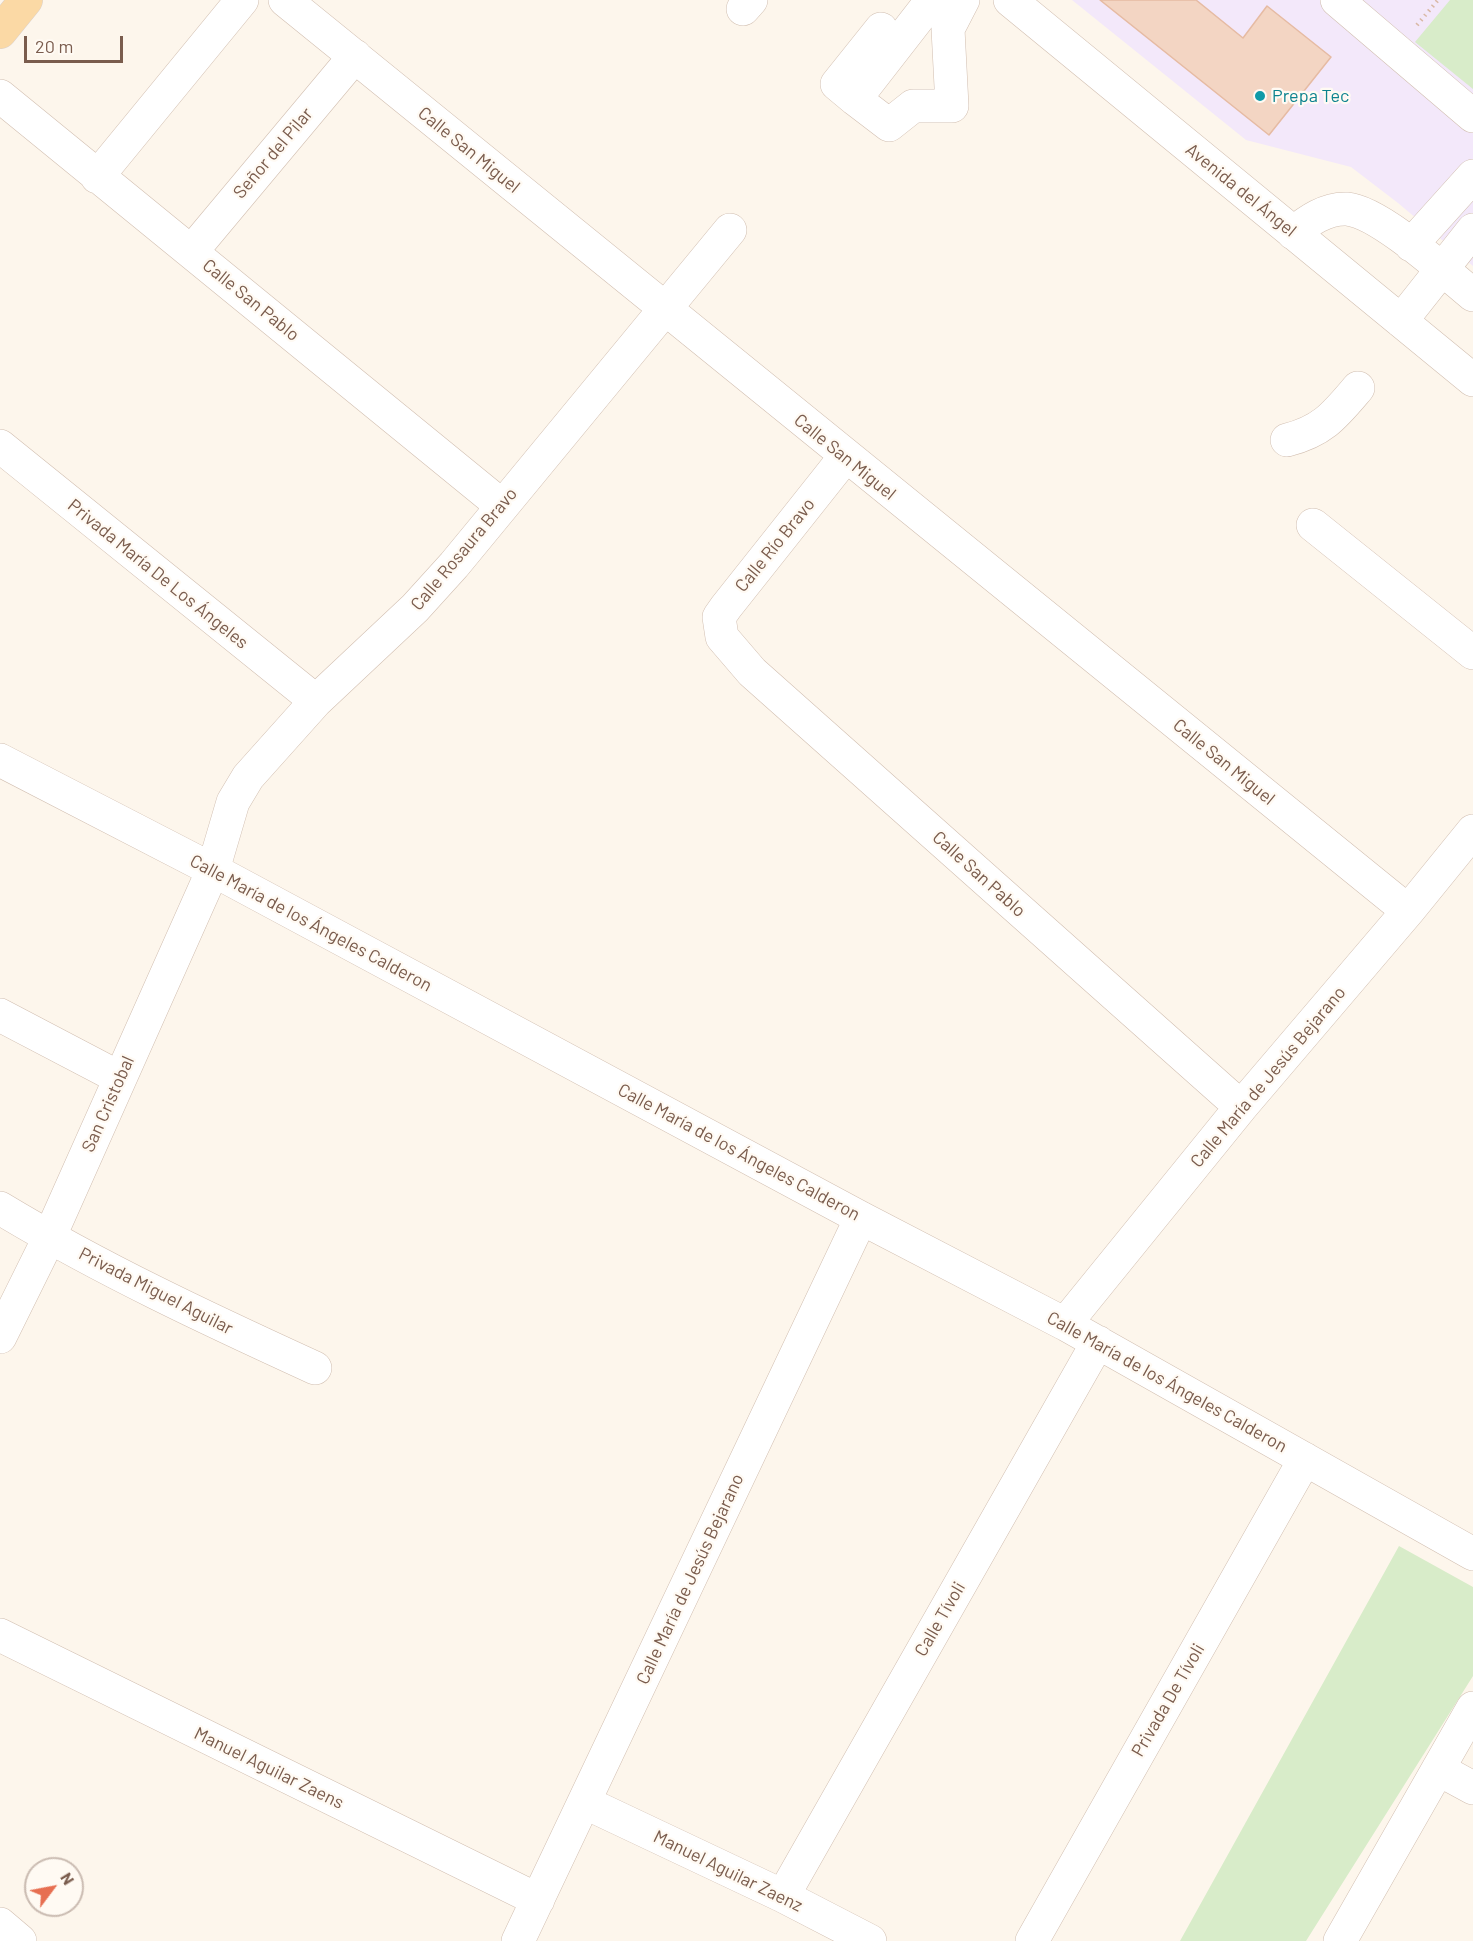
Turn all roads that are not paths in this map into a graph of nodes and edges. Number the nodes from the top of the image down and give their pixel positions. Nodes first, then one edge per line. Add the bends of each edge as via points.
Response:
1 (26, 0) edge
2 (242, 0) edge
3 (285, 0) edge
4 (905, 0) edge
5 (932, 0) edge
6 (963, 0) edge
7 (1010, 0) edge
8 (1337, 0) edge
9 (0, 32) edge
10 (355, 56) junction
11 (846, 91) junction
12 (0, 96) edge
13 (1473, 116) edge
14 (1473, 176) edge
15 (97, 177) junction
16 (730, 230) dead end
17 (1473, 230) edge
18 (1293, 233) junction
19 (1411, 245) junction
20 (192, 251) junction
21 (1440, 269) junction
22 (1473, 295) edge
23 (664, 310) junction
24 (1401, 321) junction
25 (1473, 380) edge
26 (1358, 388) dead end
27 (1287, 440) dead end
28 (0, 447) edge
29 (845, 457) junction
30 (501, 505) junction
31 (1312, 525) dead end
32 (722, 637) joint
33 (1473, 653) edge
34 (316, 701) junction
35 (0, 760) edge
36 (1473, 831) edge
37 (213, 870) junction
38 (1408, 911) junction
39 (0, 1015) edge
40 (120, 1078) junction
41 (1241, 1107) junction
42 (0, 1208) edge
43 (861, 1218) junction
44 (49, 1238) junction
45 (1065, 1324) junction
46 (0, 1337) edge
47 (1098, 1342) junction
48 (315, 1368) dead end
49 (1305, 1459) junction
50 (1473, 1554) edge
51 (0, 1635) edge
52 (1473, 1708) edge
53 (1438, 1769) junction
54 (1473, 1788) edge
55 (584, 1802) junction
56 (783, 1896) junction
57 (538, 1900) junction
58 (0, 1924) edge
59 (20, 1941) edge
60 (518, 1941) edge
61 (870, 1941) edge
62 (1032, 1941) edge
63 (1340, 1941) edge

1 - 9 main road
2 - 15 street
3 - 10 street, Calle San Miguel
4 - 11 street
5 - 11 street
6 - 11 street via 948,29 952,106 913,106 890,125
7 - 18 street, Avenida del Ángel
8 - 13 street
10 - 20 street, Señor del Pilar
10 - 23 street, Calle San Miguel
12 - 15 street, Calle San Pablo
14 - 19 street
15 - 20 street, Calle San Pablo
16 - 23 street, Calle Rosaura Bravo
17 - 21 street
18 - 19 street via 1321,214 1349,209 1362,213
18 - 24 street, Avenida del Ángel
19 - 21 street
20 - 30 street, Calle San Pablo
21 - 22 street
21 - 24 street
23 - 29 street, Calle San Miguel
23 - 30 street, Calle Rosaura Bravo
24 - 25 street, Avenida del Ángel
26 - 27 street via 1330,421 1307,435
28 - 34 street, Privada María De Los Ángeles
29 - 32 street, Calle Río Bravo via 719,617
29 - 38 street, Calle San Miguel
30 - 34 street, Calle Rosaura Bravo via 415,608
31 - 33 street
32 - 41 street, Calle San Pablo via 752,672
34 - 37 street, Calle Rosaura Bravo via 248,777 230,812
35 - 37 street, Calle María de los Ángeles Calderon
36 - 38 street, Calle María de Jesús Bejarano
37 - 40 street, San Cristobal
37 - 43 street, Calle María de los Ángeles Calderon
38 - 41 street, Calle María de Jesús Bejarano
39 - 40 street
40 - 44 street, San Cristobal
41 - 45 street, Calle María de Jesús Bejarano
42 - 44 street, Privada Miguel Aguilar
43 - 45 street, Calle María de los Ángeles Calderon
43 - 55 street, Calle María de Jesús Bejarano
44 - 46 street, San Cristobal
44 - 48 street, Privada Miguel Aguilar
45 - 47 street, Calle María de los Ángeles Calderon
47 - 49 street, Calle María de los Ángeles Calderon
47 - 56 street, Calle Tívoli
49 - 50 street, Calle María de los Ángeles Calderon
49 - 62 street, Privada De Tívoli
51 - 57 street, Manuel Aguilar Zaens
52 - 53 street
53 - 54 street
53 - 63 street
55 - 56 street, Manuel Aguilar Zaenz
55 - 57 street, Calle María de Jesús Bejarano
56 - 61 street, Manuel Aguilar Zaenz
57 - 60 street, Calle María de Jesús Bejarano
58 - 59 street

